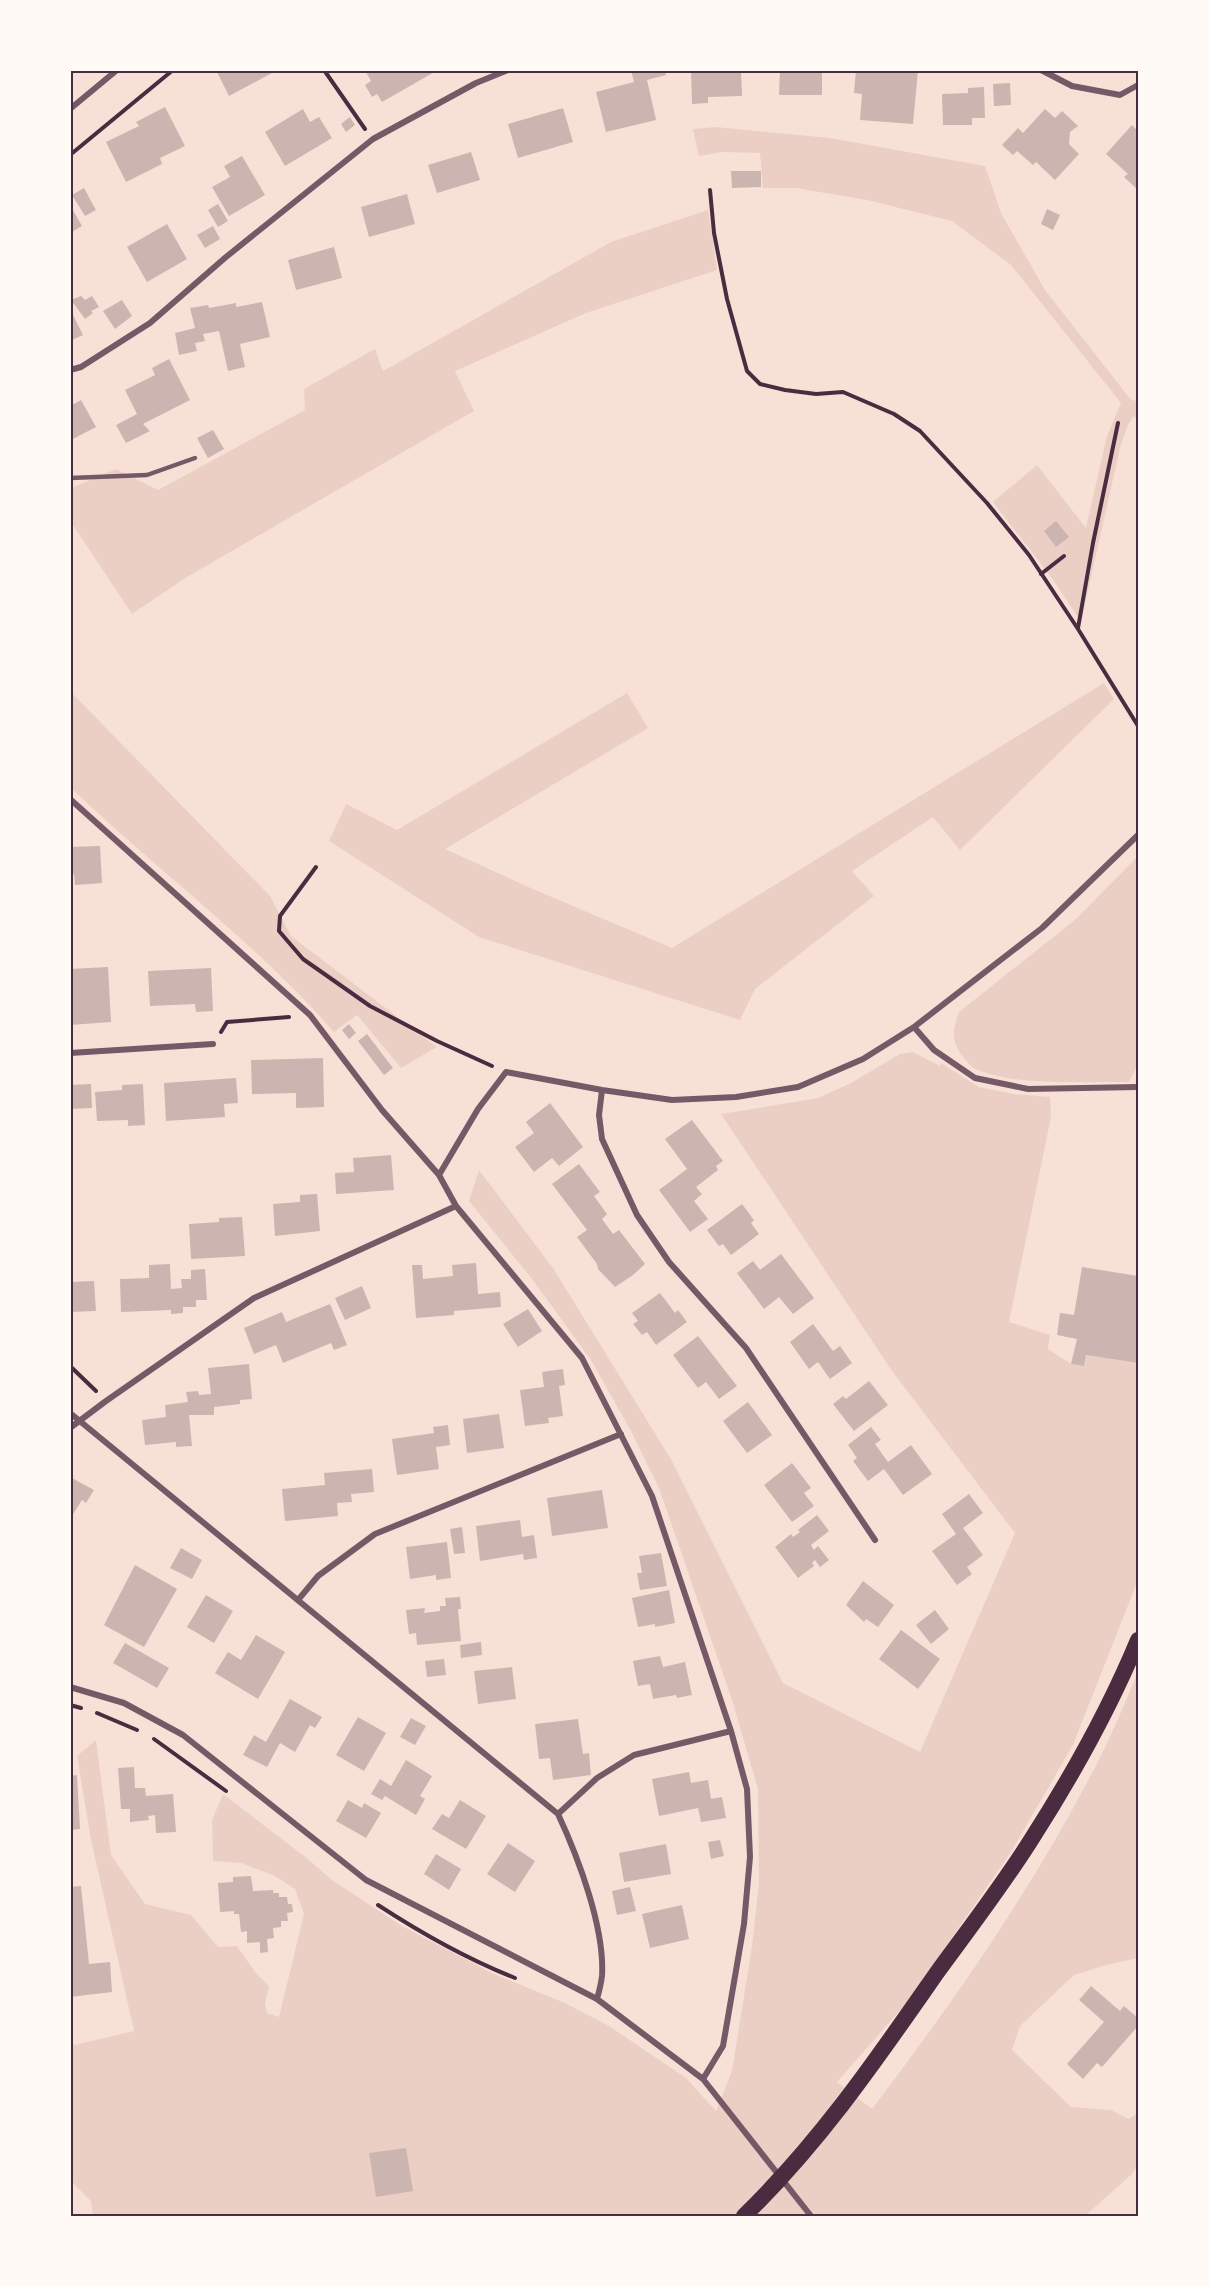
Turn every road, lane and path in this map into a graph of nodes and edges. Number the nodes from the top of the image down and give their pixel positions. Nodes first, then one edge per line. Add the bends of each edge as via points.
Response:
1 (117, 70) edge
2 (173, 70) edge
3 (324, 70) edge
4 (508, 70) edge
5 (1041, 70) edge
6 (1138, 85) edge
7 (70, 109) edge
8 (373, 139) junction
9 (70, 155) edge
10 (710, 190) dead end
11 (70, 370) edge
12 (1118, 423) dead end
13 (195, 458) dead end
14 (70, 478) edge
15 (1064, 556) dead end
16 (1041, 574) junction
17 (1078, 629) junction
18 (1138, 726) edge
19 (70, 799) edge
20 (1138, 835) edge
21 (316, 867) dead end
22 (310, 1015) junction
23 (914, 1027) junction
24 (213, 1044) joint
25 (70, 1053) edge
26 (506, 1072) junction
27 (1138, 1087) edge
28 (602, 1090) junction
29 (439, 1175) junction
30 (456, 1206) junction
31 (70, 1366) edge
32 (106, 1401) junction
33 (70, 1413) edge
34 (79, 1422) junction
35 (70, 1428) edge
36 (621, 1434) junction
37 (875, 1540) dead end
38 (298, 1600) junction
39 (1138, 1640) edge
40 (70, 1687) edge
41 (731, 1731) junction
42 (558, 1814) junction
43 (597, 1999) junction
44 (703, 2079) junction
45 (744, 2217) edge
46 (810, 2217) edge

1 - 7 street
2 - 9 path
3 - 8 path
4 - 8 street
5 - 6 street via 1072,86 1120,95
8 - 11 street via 150,323
10 - 16 path via 727,298 747,371 760,384 785,390 843,392 894,414 920,431 987,502
12 - 17 path
13 - 14 lane via 147,475
15 - 16 path
16 - 17 path
17 - 18 path
19 - 22 street
20 - 23 street via 1042,928
21 - 26 path via 280,916 279,930 303,958 370,1006
22 - 24 path via 227,1022
22 - 29 street via 382,1110
23 - 27 street via 934,1050 975,1078 1028,1089
23 - 28 street via 863,1059 798,1087 736,1097 672,1100
24 - 25 street
26 - 28 street
26 - 29 street via 478,1109
28 - 37 street via 602,1139 637,1215 669,1262 746,1348
29 - 30 street
30 - 32 street via 254,1298
30 - 36 street via 582,1358
31 - 32 path
32 - 34 street
33 - 34 street
34 - 35 street
34 - 38 street
36 - 38 street via 375,1534 318,1576
36 - 41 street via 652,1496
38 - 42 street
39 - 45 highway via 1089,1744 1030,1841 852,2094 815,2141
40 - 43 street via 124,1704 183,1735 366,1880
41 - 42 street via 634,1755 597,1778
41 - 44 street via 747,1789 750,1857 744,1924 723,2046
42 - 43 street via 577,1856 601,1943 602,1977
43 - 44 street
44 - 46 street

